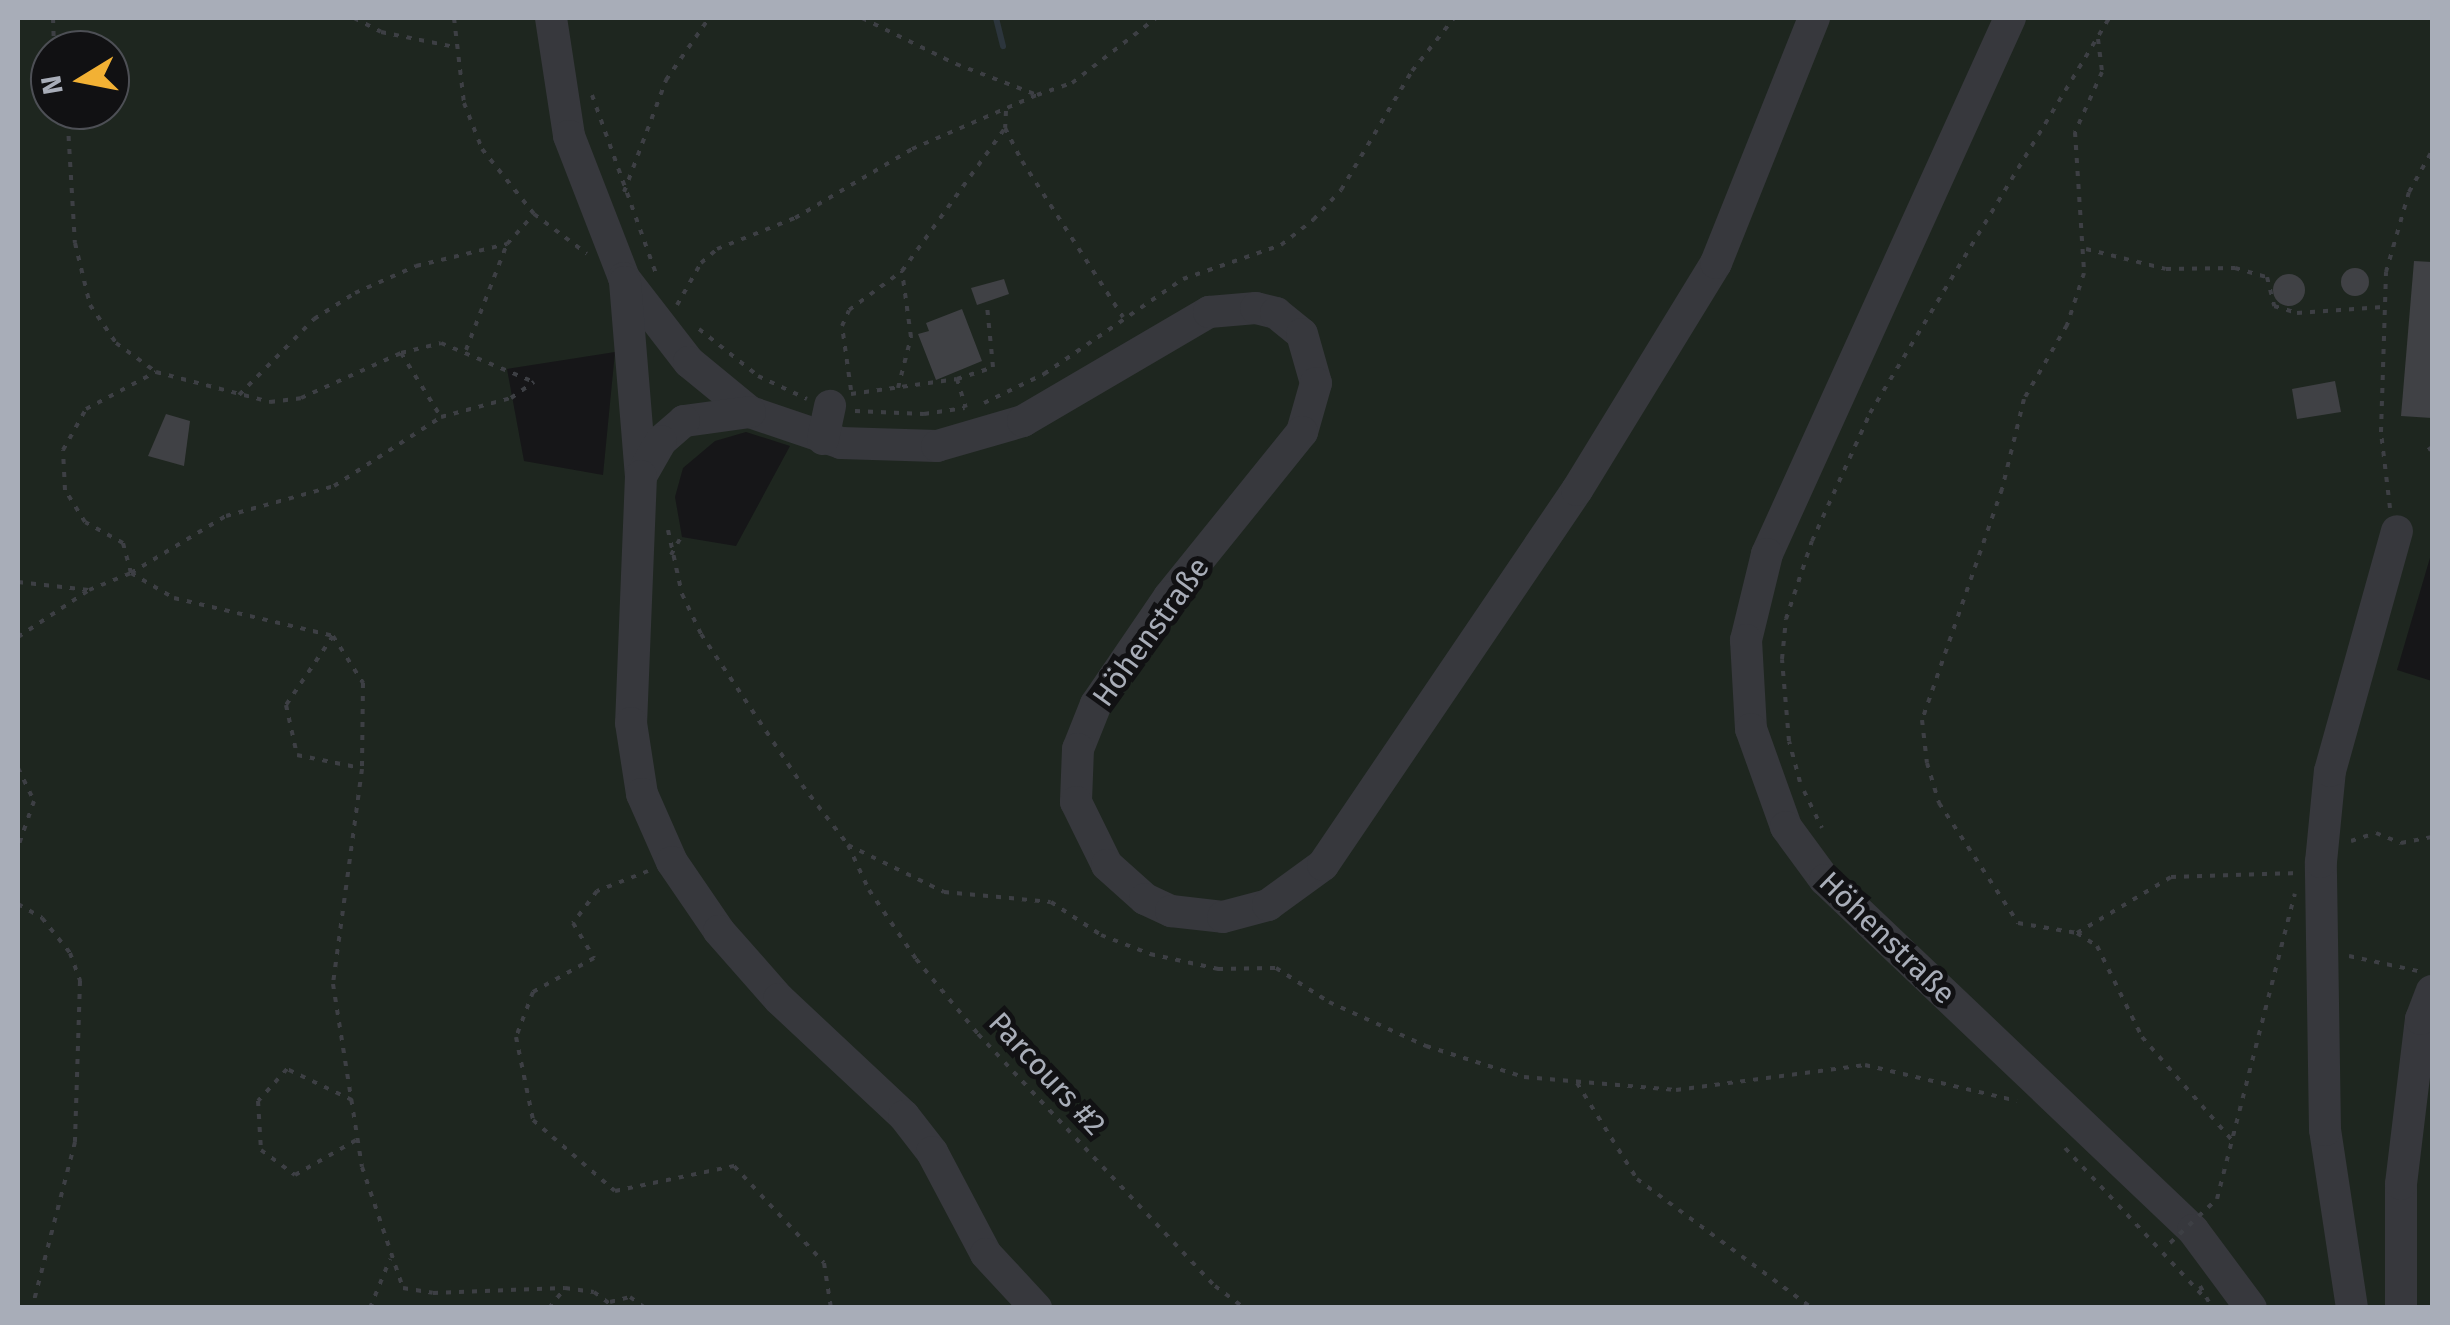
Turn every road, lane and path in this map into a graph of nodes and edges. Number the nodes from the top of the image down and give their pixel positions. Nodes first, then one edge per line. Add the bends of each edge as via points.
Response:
1 (354, 18) edge
2 (454, 18) edge
3 (551, 18) edge
4 (709, 18) edge
5 (862, 18) edge
6 (1156, 18) edge
7 (1454, 18) edge
8 (1814, 18) edge
9 (1997, 18) edge
10 (2010, 18) edge
11 (2109, 18) edge
12 (2098, 39) junction
13 (456, 47) junction
14 (586, 77) dead end
15 (1976, 92) junction
16 (1037, 95) junction
17 (1006, 111) junction
18 (1004, 128) junction
19 (68, 130) edge
20 (2432, 151) edge
21 (624, 192) junction
22 (534, 214) junction
23 (506, 244) junction
24 (2084, 248) junction
25 (902, 271) junction
26 (624, 278) junction
27 (659, 280) dead end
28 (668, 292) dead end
29 (676, 306) junction
30 (987, 306) dead end
31 (2383, 307) junction
32 (686, 316) dead end
33 (1124, 317) junction
34 (696, 325) dead end
35 (466, 350) junction
36 (402, 353) junction
37 (156, 372) junction
38 (957, 379) junction
39 (898, 390) junction
40 (238, 396) junction
41 (841, 400) junction
42 (966, 408) junction
43 (750, 412) junction
44 (441, 417) junction
45 (823, 439) junction
46 (648, 463) junction
47 (666, 522) dead end
48 (2397, 532) joint
49 (682, 537) dead end
50 (671, 555) junction
51 (131, 573) junction
52 (18, 582) edge
53 (89, 590) junction
54 (333, 636) junction
55 (18, 637) edge
56 (18, 768) edge
57 (362, 768) junction
58 (2432, 838) edge
59 (1829, 842) dead end
60 (848, 845) junction
61 (18, 848) edge
62 (672, 862) junction
63 (2316, 867) junction
64 (18, 904) edge
65 (2077, 933) junction
66 (2319, 954) junction
67 (2430, 982) edge
68 (2022, 1067) junction
69 (1577, 1083) junction
70 (352, 1100) junction
71 (358, 1139) junction
72 (2232, 1140) junction
73 (2060, 1143) dead end
74 (2170, 1243) dead end
75 (390, 1259) junction
76 (564, 1288) junction
77 (610, 1302) junction
78 (32, 1308) edge
79 (370, 1308) edge
80 (549, 1308) edge
81 (616, 1308) edge
82 (645, 1308) edge
83 (831, 1308) edge
84 (1036, 1308) edge
85 (1244, 1308) edge
86 (1812, 1308) edge
87 (2209, 1308) edge
88 (2252, 1308) edge
89 (2352, 1308) edge
90 (2401, 1308) edge

1 - 13 path via 381,32
2 - 13 path
3 - 26 street, Höhenstraße via 569,136
4 - 21 path via 666,80
5 - 16 path
6 - 16 path via 1072,83
7 - 33 path via 1412,71 1341,190 1313,220 1281,245 1183,279
8 - 45 street, Höhenstraße via 1742,208 1676,337 1336,848 1305,882 1268,905 1198,916 1145,900 1092,844 1076,802 1075,776 1085,727 1105,690 1309,418 1315,366 1292,323 1256,308 1209,312 1046,410 962,442 912,448
9 - 15 street, Höhenstraße
10 - 15 street, Höhenstraße
11 - 12 path
12 - 24 path via 2102,72 2075,132
12 - 59 path via 1870,414 1812,541 1786,619 1782,658 1789,741
13 - 22 path via 464,103 482,150
14 - 21 path
15 - 68 street, Höhenstraße via 1781,518 1757,586 1745,667 1758,760 1804,854
16 - 17 path
17 - 18 path
17 - 29 path via 912,149 796,218 718,249 701,263
18 - 25 path
18 - 33 path
19 - 37 path via 75,243 90,305 116,343
20 - 31 path via 2409,192
21 - 27 path
22 - 23 path
22 - 26 path
23 - 35 path
23 - 40 path via 416,266 355,293 314,320
24 - 31 path via 2166,269 2251,272 2267,278 2274,306 2297,313
24 - 65 path via 2067,324 2024,398 2002,490 1922,720 1939,803 2018,923
25 - 39 path via 912,337
25 - 41 path via 849,310 842,326
26 - 43 street, Höhenstraße via 689,362
26 - 46 street, Höhenstraße
28 - 29 path
29 - 32 path
30 - 38 path via 993,367
31 - 48 path via 2382,451
33 - 42 path via 1017,390
34 - 41 path via 758,376
35 - 36 path via 441,343
35 - 44 path via 500,372 534,382 510,398
36 - 40 path via 301,398
36 - 44 path
37 - 40 path
37 - 51 path via 86,409 62,450 65,490 85,522 123,543
38 - 39 path
38 - 42 path
39 - 41 path
41 - 42 path via 896,414
41 - 45 street
43 - 45 street, Höhenstraße
43 - 46 street, Höhenstraße via 697,416
44 - 51 path via 334,486 226,516
46 - 62 street, Höhenstraße via 631,723 642,794
47 - 50 path, Parcours #2
48 - 63 street via 2330,771
49 - 50 path
50 - 60 path, Parcours #2 via 700,634
51 - 53 path
51 - 54 path via 174,598
52 - 53 path
53 - 55 path
54 - 57 path via 363,684
54 - 57 path via 286,705 296,755
56 - 61 path via 34,800
57 - 70 path via 333,984
58 - 63 path via 2402,842 2376,834 2333,848
60 - 69 path via 962,899 1050,902 1102,935 1150,954 1218,969 1276,968 1329,1002 1426,1046 1524,1077
60 - 85 path, Parcours #2 via 906,945 978,1034 1215,1286
62 - 83 path via 597,891 573,923 594,958 533,992 516,1037 533,1120 616,1191 734,1166 824,1263
62 - 84 street, Höhenstraße via 719,931 779,999 920,1136 986,1254
63 - 65 path via 2171,877
63 - 66 street
63 - 72 path via 2291,900
64 - 78 path via 42,918 70,952 82,1011 74,1142
65 - 72 path via 2097,946 2142,1038
66 - 67 path
66 - 89 street via 2326,1130
67 - 90 street via 2401,1184
68 - 69 path via 2022,1102 1865,1065 1676,1090
68 - 88 street, Höhenstraße via 2193,1230
69 - 86 path via 1637,1180
70 - 71 path
70 - 71 path via 287,1069 258,1101 261,1150 295,1175
71 - 75 path
72 - 74 path, bridge via 2217,1199
73 - 87 path
75 - 76 path via 403,1288 418,1291
75 - 79 path
76 - 77 path
76 - 80 path
77 - 81 path
77 - 82 path via 630,1297

